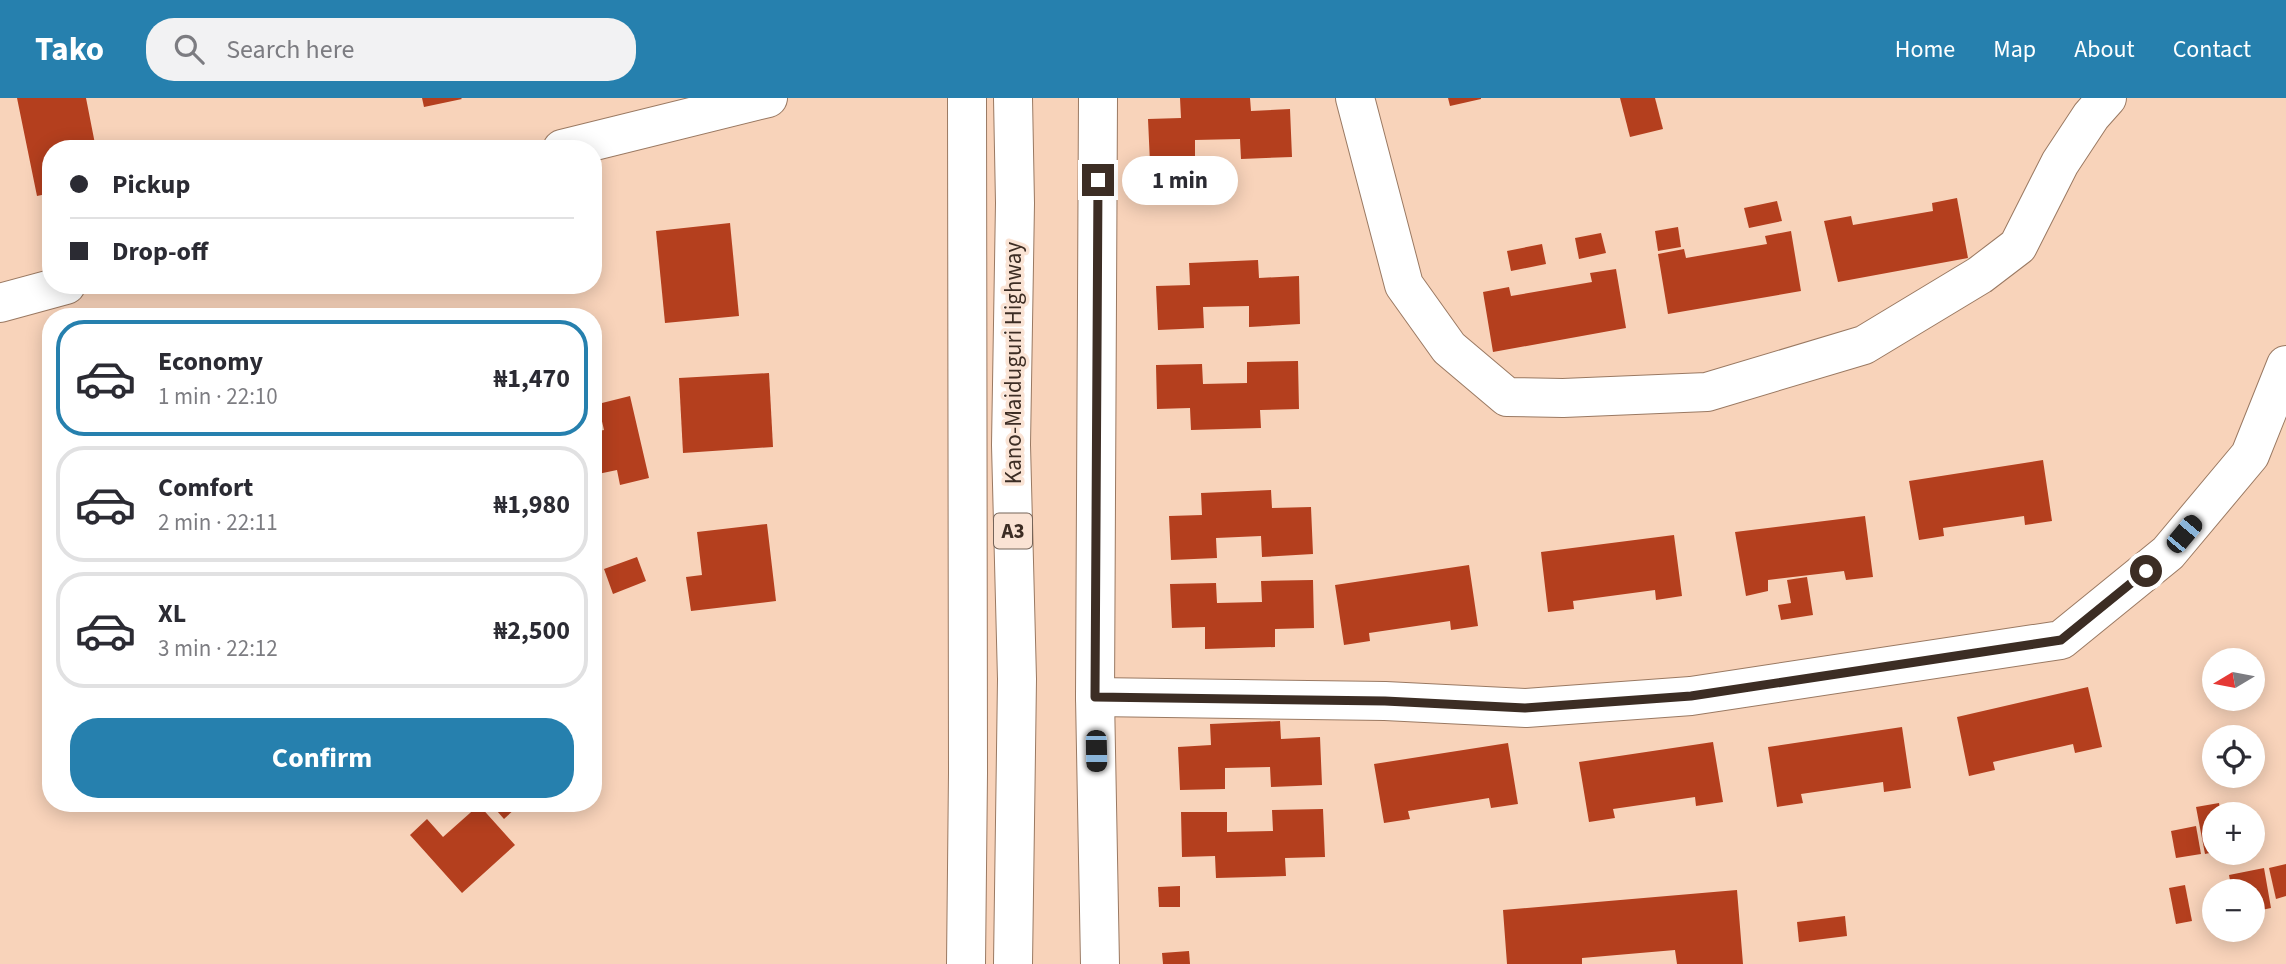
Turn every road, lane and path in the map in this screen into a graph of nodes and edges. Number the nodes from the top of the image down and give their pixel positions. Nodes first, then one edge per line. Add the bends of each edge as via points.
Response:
1 (768, 98) edge
2 (967, 98) edge
3 (1013, 98) edge
4 (1098, 98) edge
5 (1355, 98) edge
6 (2107, 98) edge
7 (598, 140) edge
8 (42, 292) edge
9 (0, 303) edge
10 (2286, 365) edge
11 (1095, 697) junction
12 (966, 964) edge
13 (1013, 964) edge
14 (1100, 964) edge

1 - 7 main road
2 - 12 main road, Kano-Maiduguri Highway / A3
3 - 13 main road, Kano-Maiduguri Highway / A3 via 1011,445 1017,679
4 - 11 main road
5 - 6 main road via 1404,285 1449,348 1507,397 1563,398 1707,392 1864,345 1980,275 2018,246 2060,163
8 - 9 main road
10 - 11 main road via 2250,455 2168,553 2061,640 1691,696 1525,708
11 - 14 main road

